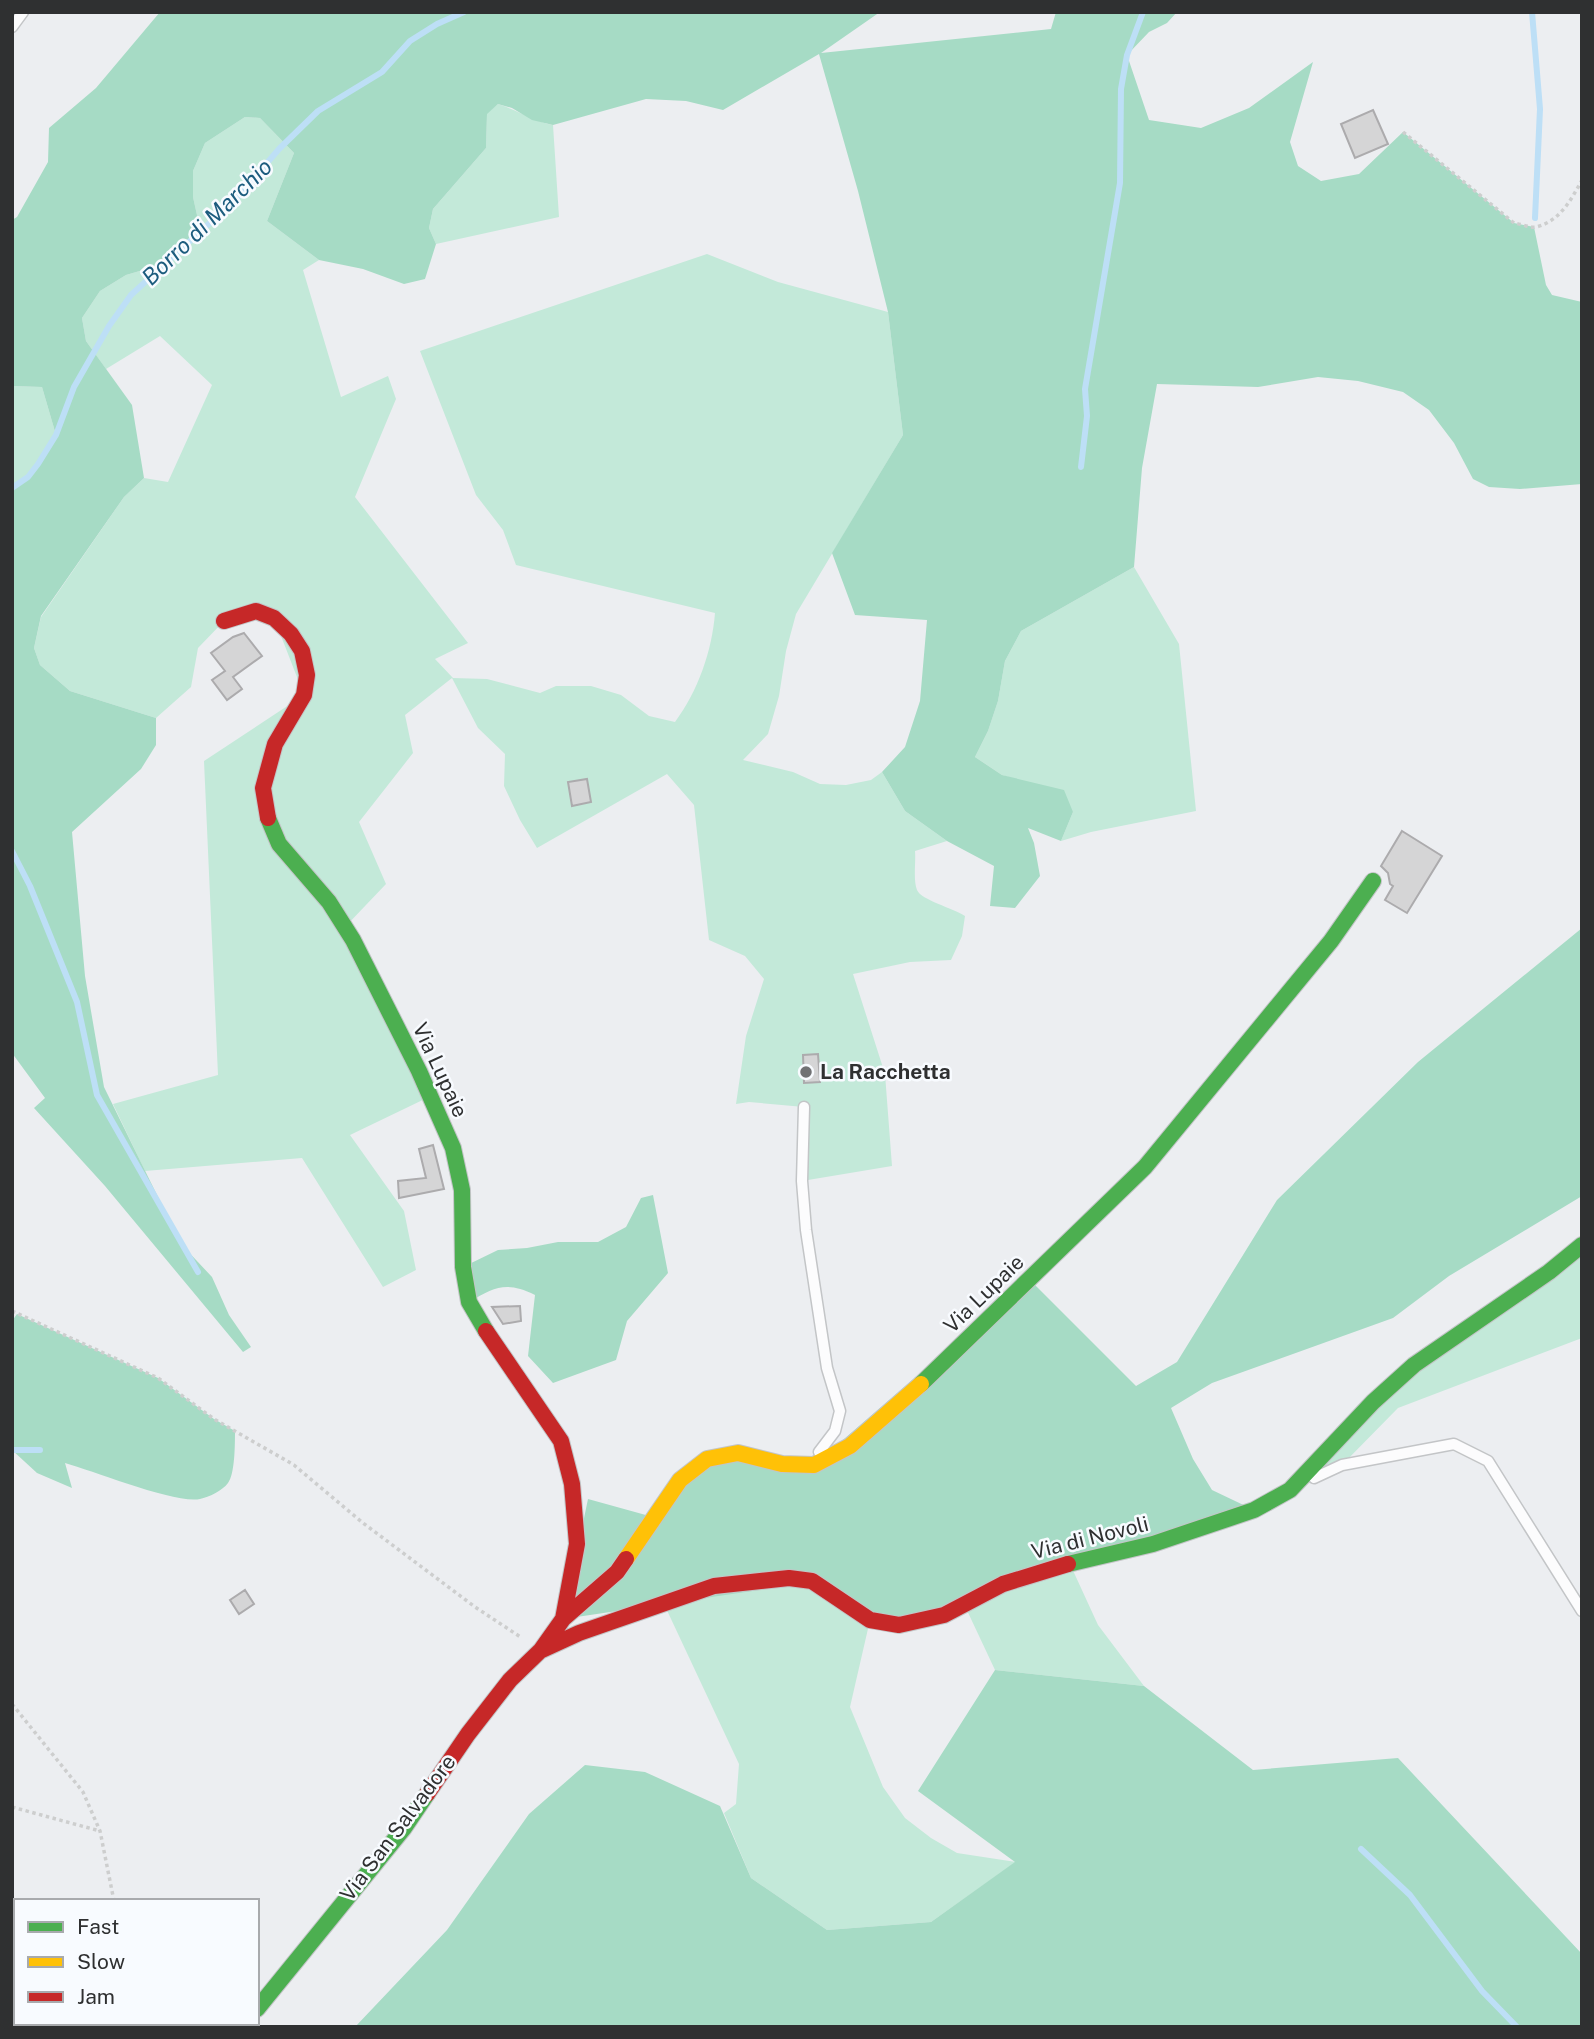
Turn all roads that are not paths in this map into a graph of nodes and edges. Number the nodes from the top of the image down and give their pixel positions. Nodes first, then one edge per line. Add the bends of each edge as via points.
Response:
1 (23, 12) edge
2 (12, 27) edge
3 (224, 621) dead end
4 (1373, 881) dead end
5 (804, 1107) dead end
6 (1582, 1245) edge
7 (806, 1465) junction
8 (1290, 1490) junction
9 (1582, 1611) edge
10 (564, 1619) junction
11 (541, 1650) junction
12 (259, 2007) edge

1 - 2 lane
3 - 10 street, Via Lupaie via 256,611 274,618 302,652 307,675 304,695 275,744 263,788 269,824 279,844 329,902 353,940 453,1148 462,1190 463,1267 469,1302 561,1441 572,1484 577,1545
4 - 7 street, Via Lupaie via 1331,941 1144,1167 906,1399 850,1446
5 - 7 lane via 806,1230 827,1368 840,1411 835,1431
6 - 8 street, Via di Novoli via 1414,1365
7 - 10 street, Via Lupaie via 738,1453 707,1459 680,1480 617,1572
8 - 9 lane via 1342,1465 1454,1444 1488,1461
8 - 11 street, Via di Novoli via 1241,1514 1153,1544 1046,1569 1003,1584 944,1615 899,1625 870,1620 812,1581 789,1578 714,1586
10 - 11 street, Via Lupaie
11 - 12 street, Via San Salvadore via 510,1680 404,1828

